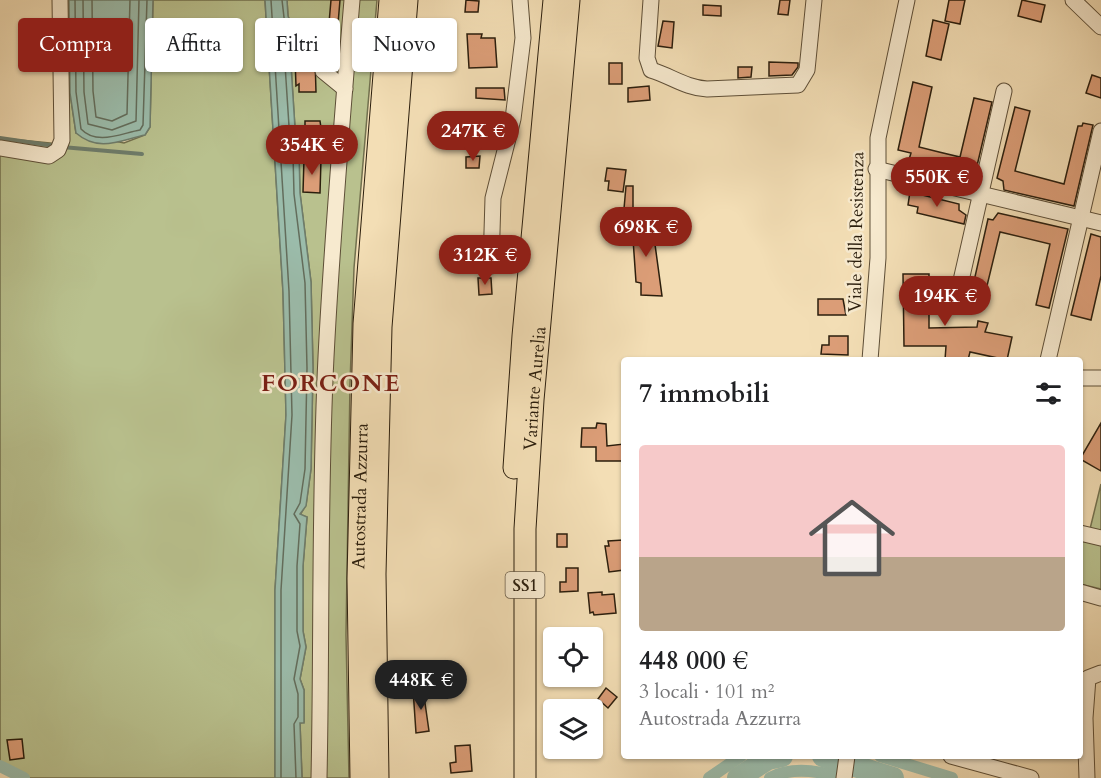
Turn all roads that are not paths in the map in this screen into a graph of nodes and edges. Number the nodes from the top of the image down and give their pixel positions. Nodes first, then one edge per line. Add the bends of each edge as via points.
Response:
1 (60, 0) edge
2 (352, 0) edge
3 (390, 0) edge
4 (407, 0) edge
5 (520, 0) edge
6 (554, 0) edge
7 (569, 0) edge
8 (651, 0) edge
9 (814, 0) edge
10 (907, 0) edge
11 (1073, 0) edge
12 (1101, 27) edge
13 (323, 72) edge
14 (345, 89) junction
15 (1004, 91) dead end
16 (1101, 131) edge
17 (340, 137) junction
18 (308, 138) dead end
19 (0, 148) edge
20 (876, 169) junction
21 (981, 195) junction
22 (1081, 219) junction
23 (1101, 224) edge
24 (491, 266) dead end
25 (960, 285) dead end
26 (531, 338) junction
27 (870, 357) edge
28 (1049, 357) edge
29 (1083, 378) edge
30 (1101, 378) edge
31 (1083, 534) edge
32 (1101, 538) edge
33 (1083, 593) edge
34 (1101, 598) edge
35 (1101, 673) edge
36 (1083, 710) edge
37 (1083, 729) edge
38 (847, 759) edge
39 (962, 759) edge
40 (518, 774) edge
41 (320, 778) edge
42 (361, 778) edge
43 (378, 778) edge
44 (844, 778) edge
45 (1031, 778) edge
46 (1087, 778) edge

1 - 19 street via 60,146 49,156
2 - 14 street
3 - 42 highway, Autostrada Azzurra via 364,336 358,579
4 - 43 highway, Autostrada Azzurra via 381,339 375,564
5 - 24 street via 523,38 513,119 494,198
6 - 26 highway, Variante Aurelia / SS1
7 - 26 highway, Variante Aurelia / SS1
8 - 9 street via 647,58 651,70 694,89 707,89 798,85 807,70
10 - 20 street, Viale della Resistenza via 878,138
11 - 12 street
13 - 14 street
14 - 17 street
15 - 21 street
16 - 22 street
17 - 18 street
17 - 41 street via 332,166 319,567
20 - 21 street
20 - 27 street, Viale della Resistenza via 878,258
21 - 22 street
21 - 25 street
22 - 23 street
22 - 28 street
26 - 40 highway, Variante Aurelia / SS1 via 511,529
29 - 30 street
31 - 32 street
33 - 34 street
35 - 36 street via 1088,678
37 - 46 street
38 - 44 street
39 - 45 street

